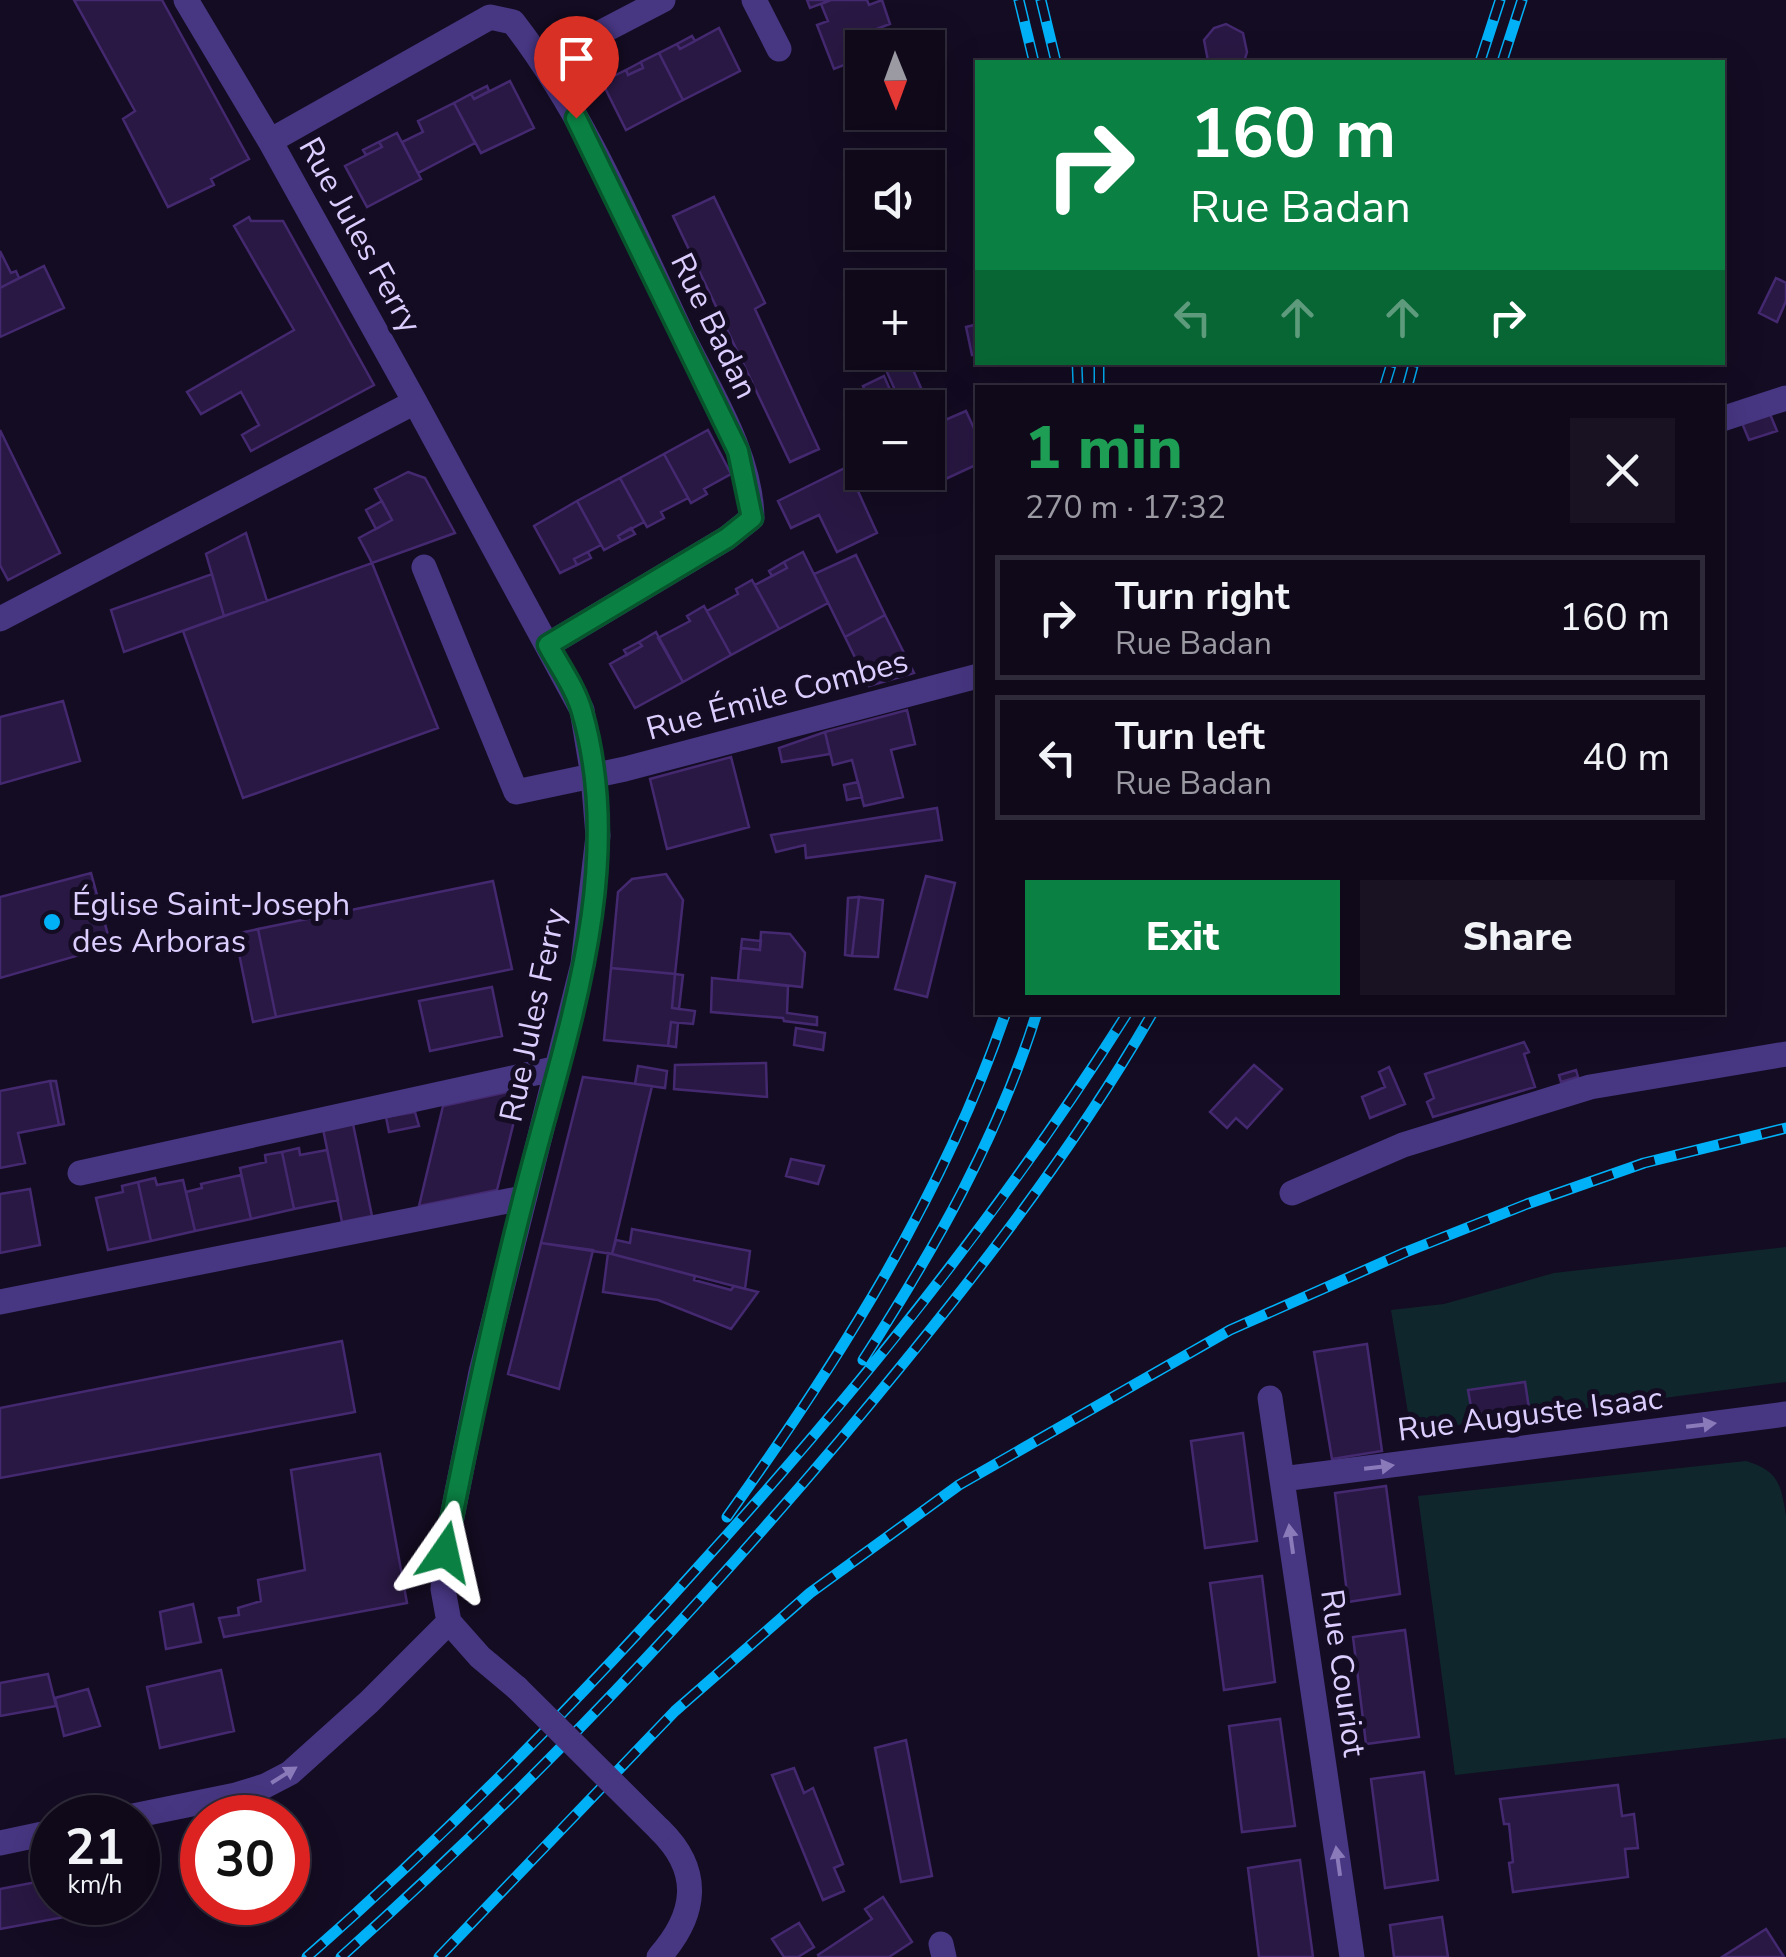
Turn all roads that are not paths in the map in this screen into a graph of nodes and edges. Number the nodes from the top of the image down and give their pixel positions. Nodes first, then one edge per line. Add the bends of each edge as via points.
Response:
1 (186, 0) edge
2 (663, 0) edge
3 (754, 0) edge
4 (779, 49) dead end
5 (544, 62) junction
6 (270, 141) junction
7 (1786, 398) edge
8 (416, 402) junction
9 (1725, 418) edge
10 (424, 567) dead end
11 (0, 619) edge
12 (548, 645) junction
13 (975, 677) edge
14 (593, 776) junction
15 (1786, 1054) edge
16 (558, 1068) junction
17 (80, 1173) dead end
18 (1292, 1193) dead end
19 (523, 1198) junction
20 (0, 1302) edge
21 (1270, 1398) dead end
22 (1786, 1414) edge
23 (1282, 1479) junction
24 (449, 1622) junction
25 (160, 1810) edge
26 (30, 1837) edge
27 (0, 1843) edge
28 (658, 1957) edge
29 (1352, 1957) edge

1 - 6 street, Rue Jules Ferry
2 - 5 street
3 - 4 street
5 - 6 street, Rue Badan via 513,22 490,17
5 - 12 street, Rue Badan via 592,146 738,451 752,518
6 - 8 street, Rue Jules Ferry
7 - 9 street
8 - 11 street
8 - 12 street, Rue Jules Ferry
10 - 14 street, Rue Émile Combes via 516,792
12 - 14 street, Rue Jules Ferry via 582,710
13 - 14 street, Rue Émile Combes
14 - 16 street, Rue Jules Ferry via 598,836 592,892
15 - 18 street via 1590,1087 1403,1144
16 - 17 street
16 - 19 street, Rue Jules Ferry
19 - 20 street
19 - 24 street, Rue Jules Ferry via 445,1552
21 - 23 street, Rue Couriot
23 -> 22 street, Rue Auguste Isaac
29 -> 23 street, Rue Couriot
25 -> 24 street via 236,1795 290,1773
24 - 28 street, bridge via 683,1855 690,1881 683,1917
26 - 27 street

